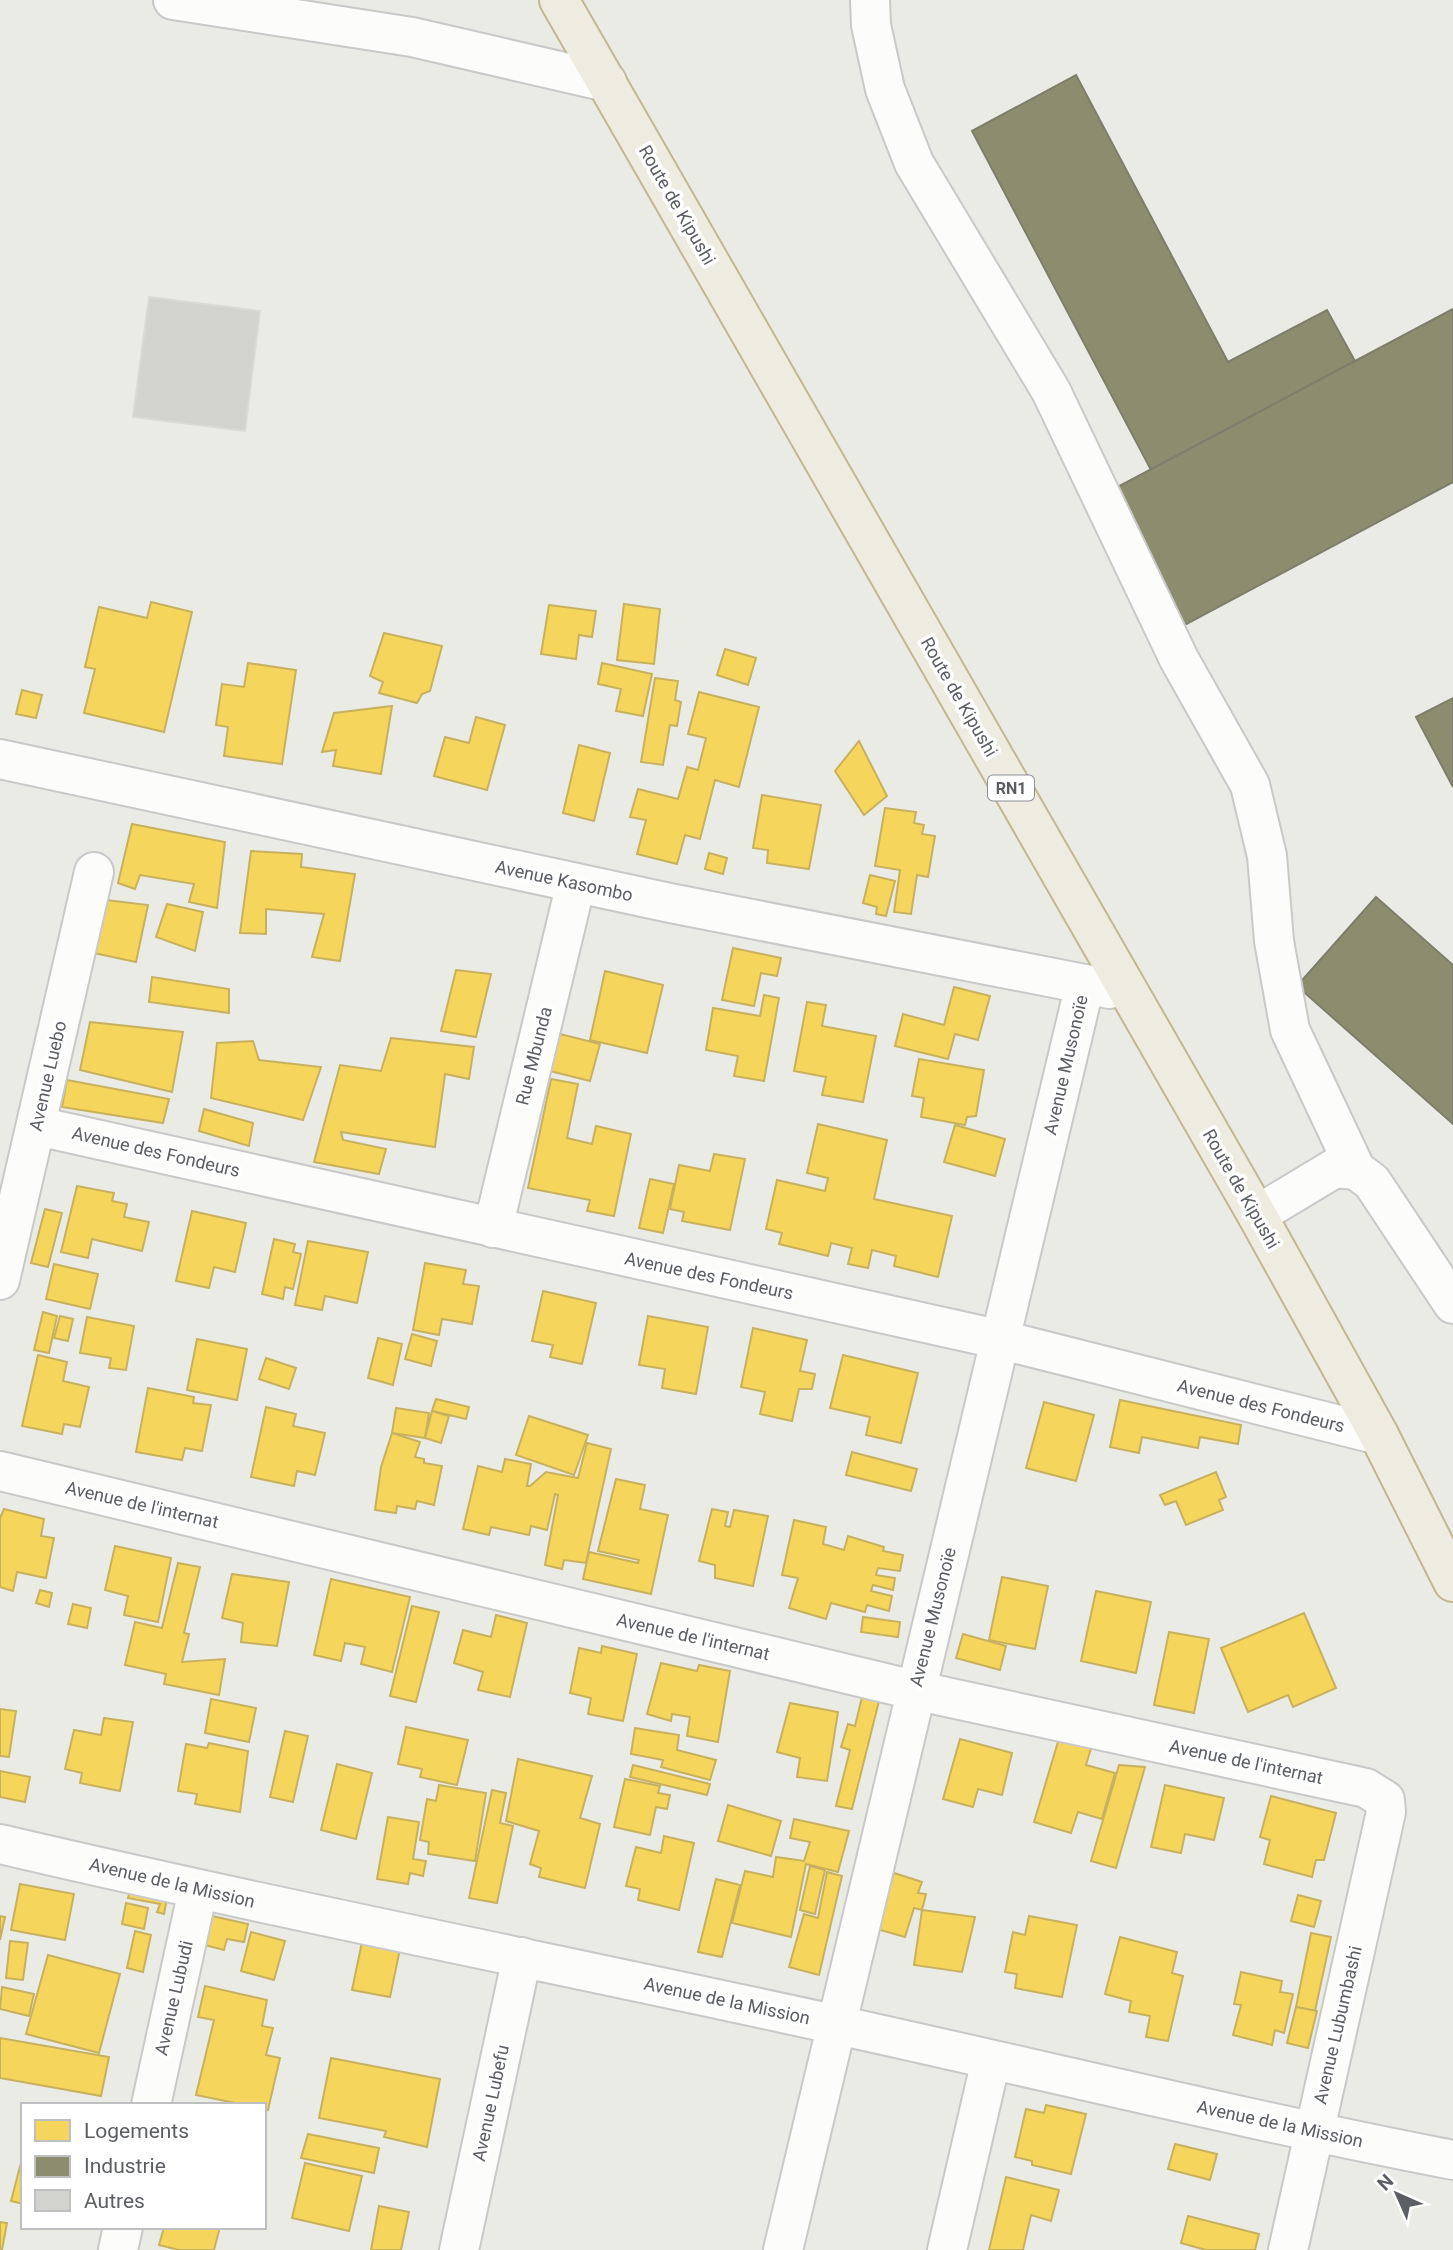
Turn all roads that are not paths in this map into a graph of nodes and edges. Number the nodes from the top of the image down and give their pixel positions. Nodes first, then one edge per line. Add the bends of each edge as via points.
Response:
1 (173, 0) edge
2 (559, 0) edge
3 (870, 0) edge
4 (607, 82) junction
5 (0, 759) edge
6 (94, 872) dead end
7 (576, 883) junction
8 (1085, 984) junction
9 (1129, 993) junction
10 (37, 1125) junction
11 (1356, 1170) junction
12 (1257, 1215) junction
13 (493, 1228) junction
14 (0, 1280) edge
15 (1453, 1304) edge
16 (1002, 1340) junction
17 (1379, 1435) junction
18 (0, 1471) edge
19 (1453, 1582) edge
20 (914, 1690) junction
21 (1385, 1800) joint
22 (0, 1844) edge
23 (198, 1890) junction
24 (523, 1957) junction
25 (834, 2024) junction
26 (991, 2060) junction
27 (151, 2103) edge
28 (1314, 2133) junction
29 (1453, 2160) edge
30 (123, 2229) edge
31 (118, 2250) edge
32 (459, 2250) edge
33 (783, 2250) edge
34 (947, 2250) edge
35 (1288, 2250) edge

1 - 4 street via 412,37
2 - 4 highway, Route de Kipushi / RN1
3 - 11 street via 885,89 914,163 1051,391 1179,659 1250,785 1267,856 1274,941 1290,1030
4 - 9 highway, Route de Kipushi / RN1
5 - 7 street, Avenue Kasombo
6 - 10 street, Avenue Luebo
7 - 8 street, Avenue Kasombo
7 - 13 street, Rue Mbunda
8 - 9 street, Avenue Kasombo
8 - 16 street, Avenue Musonoïe
9 - 12 highway, Route de Kipushi / RN1
10 - 13 street, Avenue des Fondeurs
10 - 14 street, Avenue Luebo
11 - 12 street via 1335,1168
11 - 15 street via 1372,1182
12 - 17 highway, Route de Kipushi / RN1
13 - 16 street, Avenue des Fondeurs
16 - 17 street, Avenue des Fondeurs
16 - 20 street, Avenue Musonoïe
17 - 19 highway, Route de Kipushi / RN1
18 - 20 street, Avenue de l'internat
20 - 21 street, Avenue de l'internat via 1366,1788
20 - 25 street, Avenue Musonoïe
21 - 28 street, Avenue Lubumbashi
22 - 23 street, Avenue de la Mission
23 - 24 street, Avenue de la Mission
23 - 27 street, Avenue Lubudi
24 - 25 street, Avenue de la Mission
24 - 32 street, Avenue Lubefu
25 - 26 street, Avenue de la Mission
25 - 33 street, Avenue Musonoïe
26 - 28 street, Avenue de la Mission
26 - 34 street
28 - 29 street, Avenue de la Mission
28 - 35 street, Avenue Lubumbashi
30 - 31 street

